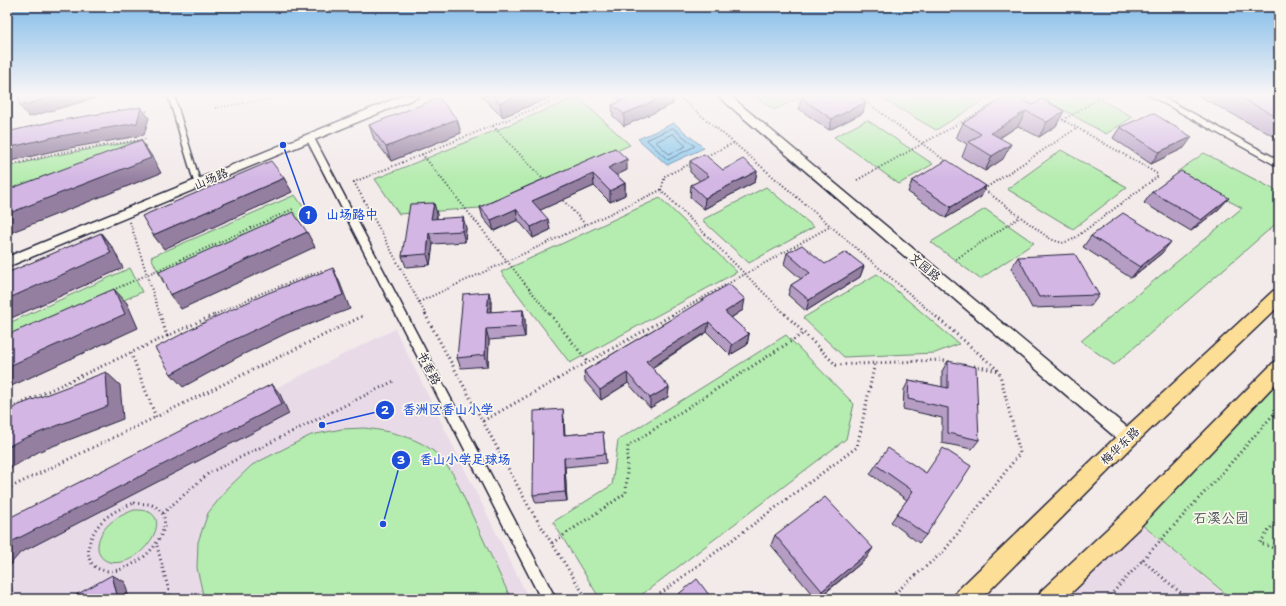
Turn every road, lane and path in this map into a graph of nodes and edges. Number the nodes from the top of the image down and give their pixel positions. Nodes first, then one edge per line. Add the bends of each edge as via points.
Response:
1 (179, 123) edge
2 (346, 123) edge
3 (500, 123) edge
4 (711, 123) edge
5 (755, 123) edge
6 (895, 123) edge
7 (960, 123) edge
8 (1069, 123) edge
9 (1205, 123) edge
10 (493, 126) junction
11 (1077, 128) junction
12 (310, 138) junction
13 (146, 139) dead end
14 (734, 143) junction
15 (923, 144) junction
16 (422, 154) junction
17 (699, 159) edge
18 (692, 162) edge
19 (947, 162) edge
20 (1279, 164) edge
21 (7, 166) edge
22 (857, 180) dead end
23 (198, 185) junction
24 (977, 185) edge
25 (550, 186) edge
26 (983, 189) junction
27 (661, 190) junction
28 (560, 197) edge
29 (293, 209) dead end
30 (127, 214) junction
31 (1020, 217) junction
32 (586, 225) junction
33 (831, 226) junction
34 (956, 259) dead end
35 (507, 261) junction
36 (7, 262) edge
37 (323, 270) edge
38 (745, 274) junction
39 (147, 275) junction
40 (112, 290) edge
41 (1279, 296) edge
42 (419, 302) junction
43 (365, 315) dead end
44 (804, 333) junction
45 (167, 336) junction
46 (131, 353) junction
47 (588, 362) junction
48 (875, 363) junction
49 (954, 363) edge
50 (969, 365) edge
51 (1279, 368) edge
52 (999, 371) junction
53 (394, 381) dead end
54 (1279, 408) edge
55 (7, 410) edge
56 (156, 417) junction
57 (483, 422) junction
58 (1128, 438) junction
59 (7, 489) edge
60 (163, 513) junction
61 (1279, 516) edge
62 (552, 543) junction
63 (157, 545) junction
64 (1279, 550) edge
65 (1142, 560) junction
66 (171, 599) edge
67 (549, 599) edge
68 (587, 599) edge
69 (653, 599) edge
70 (888, 599) edge
71 (965, 599) edge
72 (1049, 599) edge
73 (1107, 599) edge
74 (1188, 599) edge

1 - 23 street
2 - 12 street, 山场路
3 - 10 path
4 - 14 path
5 - 58 street, 文园路
6 - 15 path
7 - 15 path
8 - 11 path
9 - 20 street
10 - 16 path
10 - 25 path
11 - 26 path
11 - 31 path via 1151,170 1157,177 1067,242 1055,242
12 - 23 street, 山场路
12 - 67 street, 书香路
13 - 21 path via 86,148
14 - 17 path
14 - 33 path
15 - 19 path
15 - 22 path
16 - 35 path
16 - 42 path via 354,182
18 - 27 path via 665,176
23 - 30 street, 山场路
24 - 26 path
26 - 31 path
27 - 32 path
27 - 38 path
28 - 32 path
29 - 39 path
30 - 36 street, 山场路
30 - 39 path
31 - 34 path
32 - 35 path
33 - 38 path
33 - 52 path
35 - 42 path
35 - 47 path
37 - 45 path via 262,293
38 - 44 path
38 - 47 path
39 - 40 path
39 - 45 path
41 - 58 main road, 梅华东路
42 - 57 path
43 - 56 path
44 - 48 path via 836,365
44 - 62 path via 628,446 626,493
45 - 46 path
46 - 55 path
46 - 56 path
47 - 57 path
48 - 49 path via 939,360
48 - 69 path via 858,447
50 - 52 path
51 - 72 main road via 1129,523
52 - 70 path via 1020,453 944,551
53 - 60 path via 209,473
54 - 65 path
56 - 59 path
57 - 62 path via 529,507
58 - 71 main road, 梅华东路
60 - 63 path via 163,534
60 - 63 path via 156,506 134,503 109,515 92,535 87,547 88,557 92,565 100,570 123,570 147,556
61 - 64 path via 1260,543
62 - 68 path
63 - 66 path
65 - 73 path
65 - 74 path

